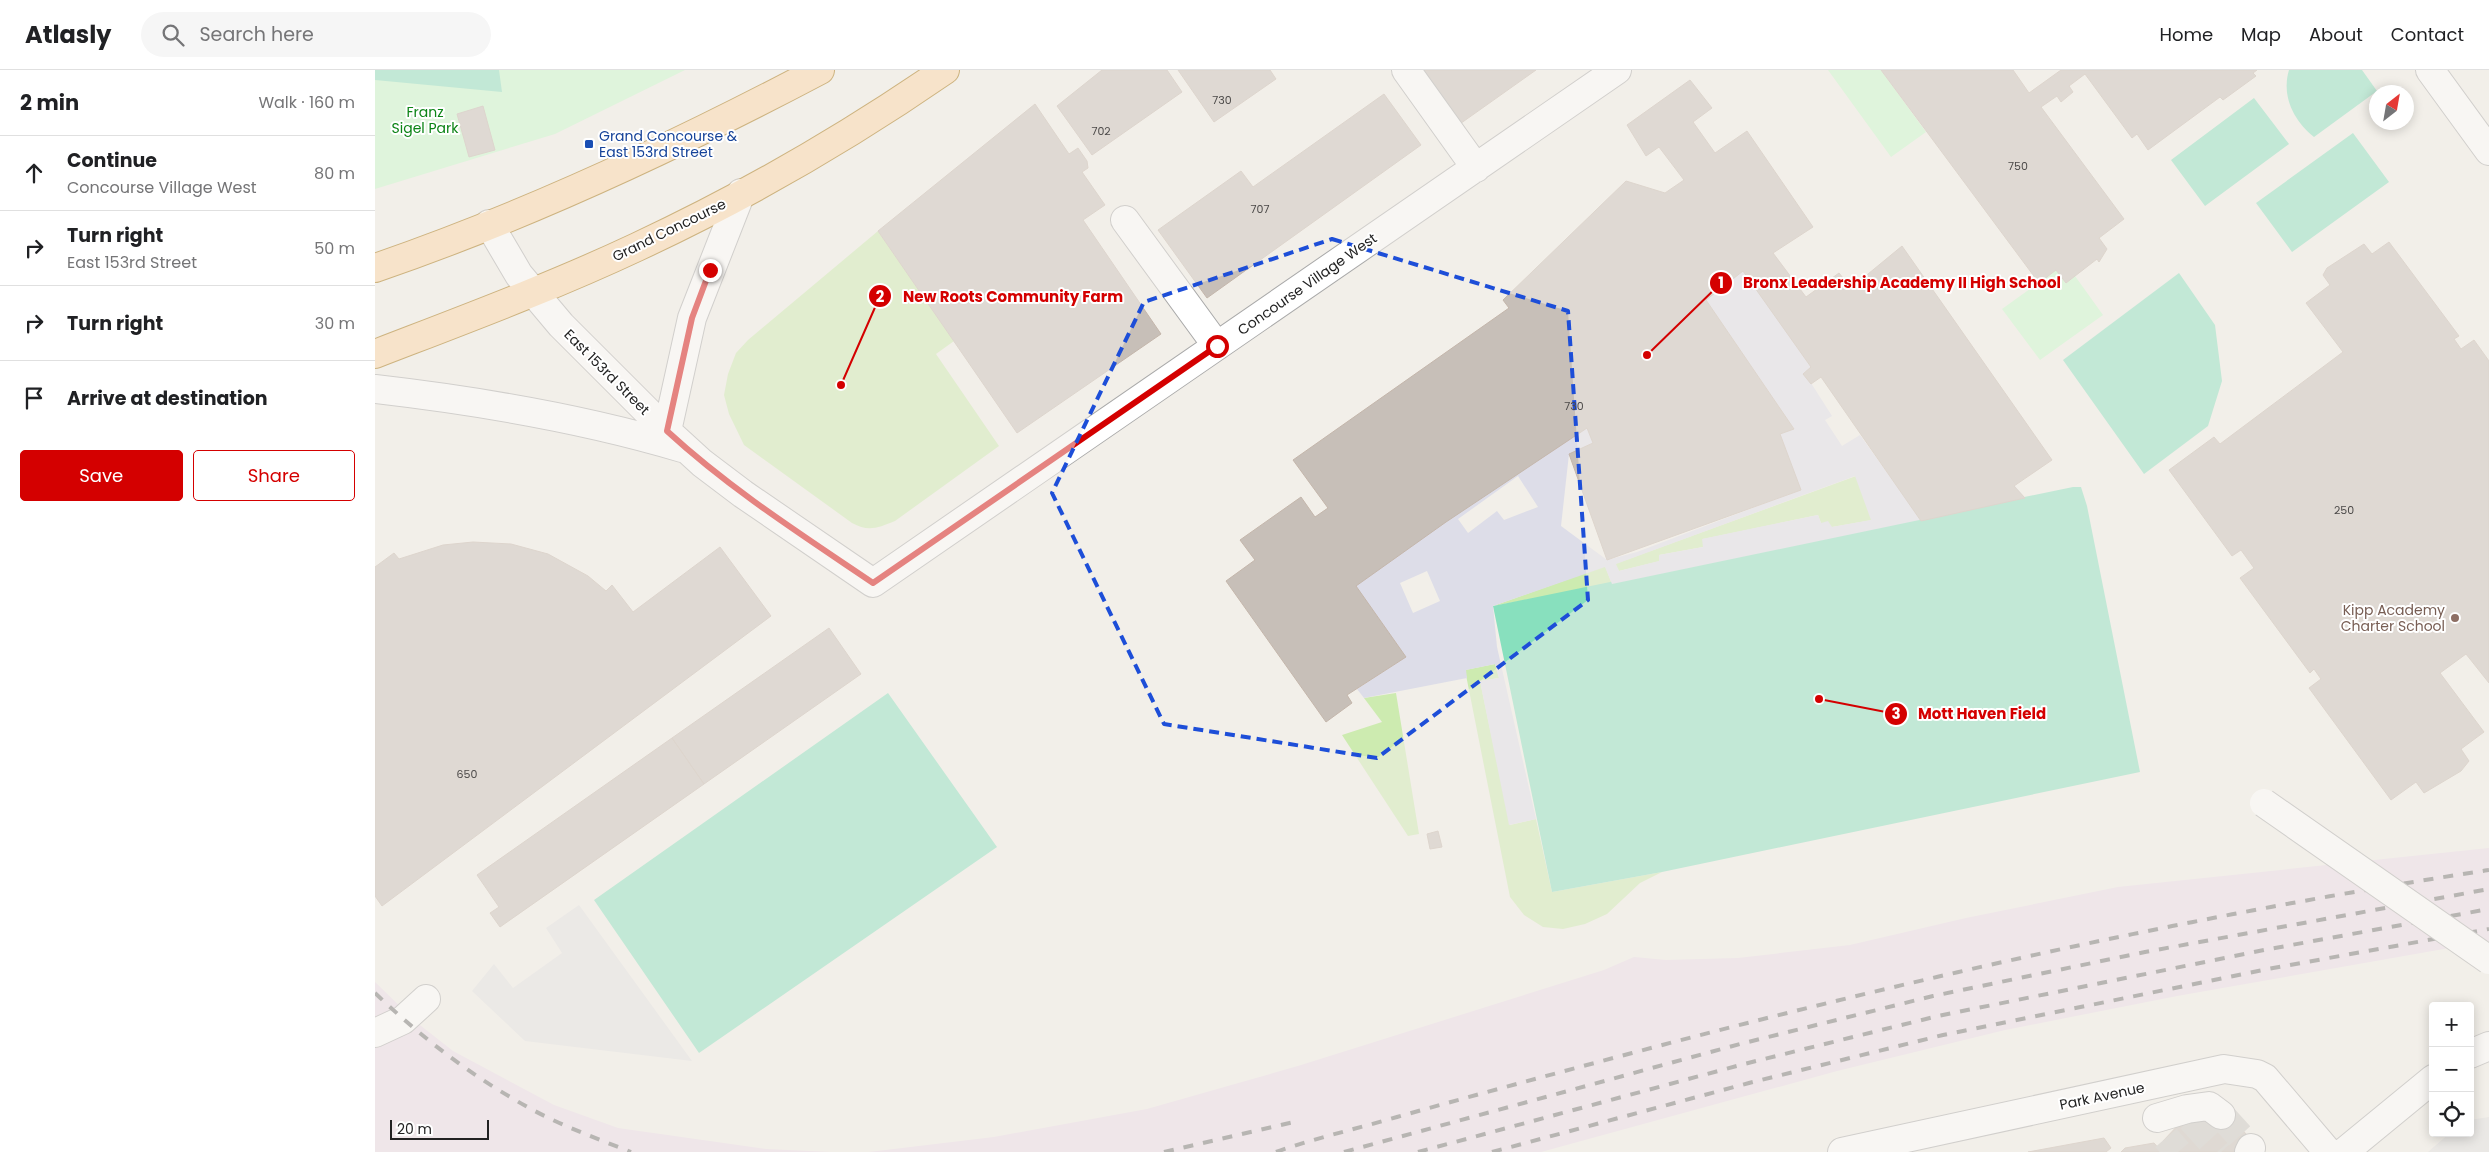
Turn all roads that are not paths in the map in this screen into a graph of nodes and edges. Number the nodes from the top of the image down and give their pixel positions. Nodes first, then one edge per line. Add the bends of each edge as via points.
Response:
1 (821, 70) edge
2 (945, 70) edge
3 (1406, 70) edge
4 (1617, 70) edge
5 (2431, 70) edge
6 (2489, 151) edge
7 (1476, 168) junction
8 (741, 193) junction
9 (1125, 220) dead end
10 (489, 224) junction
11 (375, 268) edge
12 (533, 292) junction
13 (1217, 346) junction
14 (375, 354) edge
15 (375, 389) edge
16 (667, 431) junction
17 (687, 449) junction
18 (873, 583) joint
19 (2264, 803) dead end
20 (2489, 960) edge
21 (426, 999) dead end
22 (375, 1033) edge
23 (2489, 1046) edge
24 (2474, 1052) edge
25 (2177, 1079) junction
26 (2429, 1082) edge
27 (2145, 1086) junction
28 (2189, 1114) junction
29 (2221, 1115) tunnel mouth
30 (1842, 1152) edge
31 (2329, 1152) edge
32 (2344, 1152) edge

1 - 10 main road via 667,146
2 - 8 main road, Grand Concourse via 826,146
3 - 7 street
4 - 7 street, Concourse Village West
5 - 6 street
7 - 13 street, Concourse Village West
8 - 12 main road, Grand Concourse via 637,247
8 - 16 street via 692,318
9 - 13 street
10 - 11 main road
10 - 12 street, East 153rd Street via 519,275
12 - 14 main road, Grand Concourse
12 - 16 street, East 153rd Street via 583,349
13 - 18 street, Concourse Village West
15 - 17 street via 441,396 605,426
16 - 17 street, East 153rd Street
17 - 18 street, East 153rd Street via 743,494
19 - 20 street, bridge
21 - 22 street via 403,1020
23 - 24 street
25 - 27 street, Park Avenue
25 - 28 street
25 - 31 street, Park Avenue via 2224,1069 2257,1074 2274,1086
26 - 32 street
27 - 28 street via 2161,1128
27 - 30 street, Park Avenue
28 - 29 street via 2209,1106

